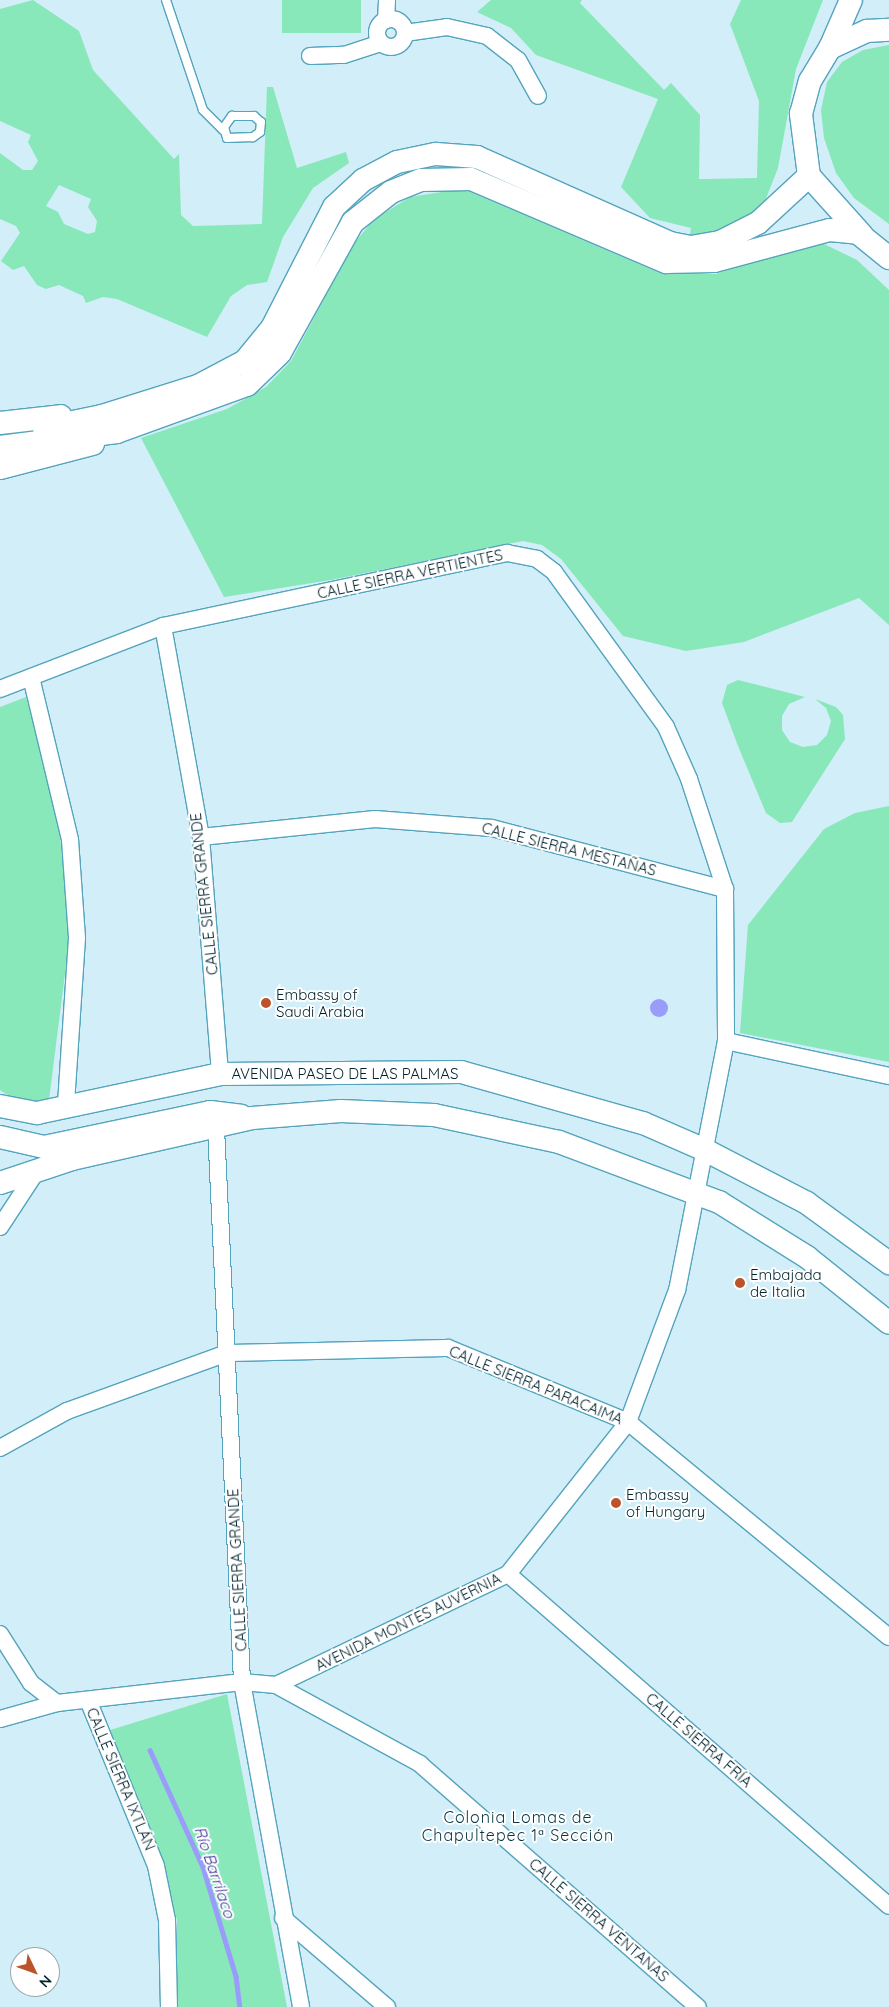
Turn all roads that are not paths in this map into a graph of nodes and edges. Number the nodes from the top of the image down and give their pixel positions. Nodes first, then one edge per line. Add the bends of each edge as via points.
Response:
1 (166, 0) edge
2 (387, 0) edge
3 (851, 0) edge
4 (386, 20) junction
5 (889, 30) edge
6 (405, 33) junction
7 (381, 43) junction
8 (830, 48) junction
9 (310, 56) dead end
10 (538, 96) dead end
11 (224, 130) junction
12 (809, 176) junction
13 (858, 234) junction
14 (889, 248) edge
15 (889, 258) edge
16 (889, 267) edge
17 (0, 423) edge
18 (110, 424) junction
19 (0, 436) edge
20 (0, 447) edge
21 (0, 468) edge
22 (163, 626) junction
23 (31, 677) junction
24 (0, 689) edge
25 (201, 838) junction
26 (725, 889) junction
27 (726, 1041) junction
28 (220, 1074) junction
29 (889, 1076) edge
30 (66, 1104) junction
31 (0, 1106) edge
32 (252, 1118) junction
33 (216, 1128) junction
34 (0, 1137) edge
35 (705, 1150) junction
36 (38, 1169) junction
37 (0, 1183) edge
38 (698, 1192) junction
39 (0, 1227) edge
40 (889, 1263) edge
41 (889, 1323) edge
42 (227, 1353) junction
43 (628, 1422) junction
44 (0, 1448) edge
45 (508, 1574) junction
46 (0, 1634) edge
47 (889, 1637) edge
48 (242, 1682) junction
49 (276, 1685) junction
50 (88, 1700) junction
51 (57, 1704) junction
52 (0, 1719) edge
53 (889, 1906) edge
54 (283, 1918) junction
55 (169, 2007) edge
56 (301, 2007) edge
57 (387, 2007) edge
58 (698, 2007) edge

1 - 11 lane via 203,110
2 - 4 street
3 - 8 main road
4 - 6 street via 401,23
4 - 7 street via 378,27
5 - 8 main road via 867,31
6 - 7 street via 396,46
6 - 10 street via 447,27 487,36 518,60
7 - 9 street via 344,54
8 - 12 main road via 810,81 801,114
11 - 11 lane via 231,139 253,137 260,132 261,122 254,116 232,116
12 - 13 main road
12 - 18 main road via 758,223 720,242 691,247 670,243 477,157 436,154 397,162 363,180 334,207 272,328 245,362
13 - 14 main road
13 - 15 main road
13 - 16 main road
13 - 18 main road via 815,231 745,254 682,264 633,250 471,179 421,180 391,192 352,222 289,339 258,377 223,398
17 - 18 main road
18 - 19 main road
18 - 20 main road
18 - 21 main road via 60,456
22 - 23 street, CALLE SIERRA VERTIENTES
22 - 25 street, CALLE SIERRA GRANDE
22 - 26 street, CALLE SIERRA VERTIENTES via 507,553 537,559 554,572 666,727 710,835
23 - 24 street, CALLE SIERRA VERTIENTES
23 - 30 street via 70,840 78,938
25 - 26 street, CALLE SIERRA MESTAÑAS via 375,819 492,828
25 - 28 street, CALLE SIERRA GRANDE
26 - 27 street, CALLE SIERRA VERTIENTES
27 - 29 street
27 - 35 street, CALLE SIERRA VERTIENTES
28 - 30 main road, AVENIDA PASEO DE LAS PALMAS
28 - 35 main road, AVENIDA PASEO DE LAS PALMAS via 461,1072 643,1123
30 - 31 main road, AVENIDA PASEO DE LAS PALMAS via 37,1113
32 - 33 main road
32 - 34 main road via 210,1112 44,1147
32 - 38 main road via 341,1111 434,1115 559,1142
33 - 36 main road
33 - 42 street, CALLE SIERRA GRANDE
35 - 38 street, CALLE SIERRA VERTIENTES
35 - 40 main road, AVENIDA PASEO DE LAS PALMAS via 807,1203
36 - 37 main road
36 - 39 street
38 - 41 main road via 772,1233
38 - 43 street, AVENIDA MONTES AUVERNIA via 677,1290
42 - 43 street, CALLE SIERRA PARACAIMA via 448,1348
42 - 44 street, CALLE SIERRA PARACAIMA via 67,1411
42 - 48 street, CALLE SIERRA GRANDE
43 - 45 street, AVENIDA MONTES AUVERNIA
43 - 47 street, CALLE SIERRA PARACAIMA
45 - 49 street, AVENIDA MONTES AUVERNIA
45 - 53 street, CALLE SIERRA FRÍA
46 - 51 street via 31,1683
48 - 49 street
48 - 50 street
48 - 54 street, CALLE SIERRA GRANDE
49 - 58 street, CALLE SIERRA VENTANAS via 420,1764
50 - 51 street
50 - 55 street, CALLE SIERRA IXTLÁN via 156,1866 167,1928
51 - 52 street
54 - 56 street, CALLE SIERRA GRANDE
54 - 57 street

